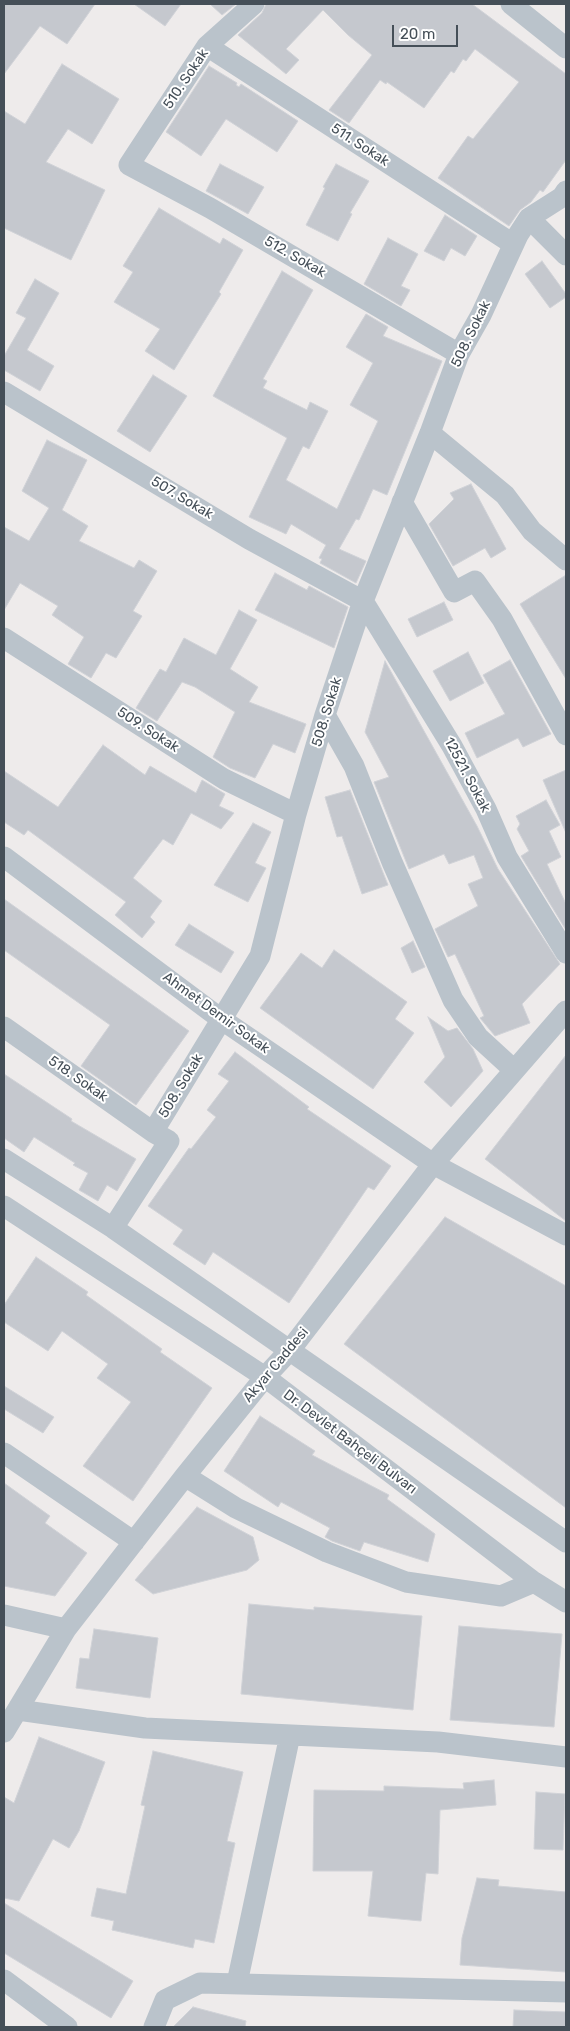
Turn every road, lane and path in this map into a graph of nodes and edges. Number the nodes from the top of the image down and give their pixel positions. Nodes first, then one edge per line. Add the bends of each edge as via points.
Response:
1 (254, 4) edge
2 (511, 4) edge
3 (207, 46) junction
4 (566, 48) edge
5 (129, 165) joint
6 (566, 191) edge
7 (529, 218) junction
8 (513, 244) junction
9 (566, 255) edge
10 (459, 354) junction
11 (4, 392) edge
12 (430, 433) junction
13 (402, 502) junction
14 (566, 560) edge
15 (363, 601) junction
16 (4, 638) edge
17 (325, 715) junction
18 (566, 735) edge
19 (296, 814) junction
20 (4, 857) edge
21 (566, 953) edge
22 (566, 1011) edge
23 (221, 1019) junction
24 (4, 1027) edge
25 (514, 1070) junction
26 (153, 1132) junction
27 (4, 1159) edge
28 (433, 1164) junction
29 (4, 1206) edge
30 (113, 1228) junction
31 (566, 1235) edge
32 (290, 1350) junction
33 (265, 1377) junction
34 (4, 1453) edge
35 (185, 1476) junction
36 (134, 1542) junction
37 (566, 1542) edge
38 (534, 1582) junction
39 (566, 1602) edge
40 (4, 1615) edge
41 (66, 1629) junction
42 (18, 1710) junction
43 (4, 1732) edge
44 (290, 1735) junction
45 (566, 1757) edge
46 (4, 1980) edge
47 (236, 1983) junction
48 (566, 1992) edge
49 (67, 2027) edge
50 (154, 2027) edge

1 - 3 street, 510. Sokak
2 - 4 street
3 - 5 street, 510. Sokak
3 - 8 street, 511. Sokak
5 - 10 street, 512. Sokak via 210,208
6 - 7 street, 508. Sokak
7 - 8 street, 508. Sokak
7 - 9 street
8 - 10 street, 508. Sokak via 481,315
10 - 12 street, 508. Sokak
11 - 15 street, 507. Sokak via 249,539
12 - 13 street, 508. Sokak
12 - 14 street via 505,495 532,531
13 - 15 street, 508. Sokak
13 - 18 street via 454,592 475,582 502,619
15 - 17 street, 508. Sokak
15 - 21 street, 12521. Sokak via 452,746 507,857
16 - 19 street, 509. Sokak via 224,779
17 - 19 street, 508. Sokak
17 - 25 street via 354,766 453,1000 478,1037
19 - 23 street, 508. Sokak via 260,956
20 - 23 street, Ahmet Demir Sokak
22 - 25 street, Akyar Caddesi
23 - 26 street, 508. Sokak
23 - 28 street, Ahmet Demir Sokak
24 - 26 street, 518. Sokak
25 - 28 street, Akyar Caddesi
26 - 30 street, 508. Sokak via 169,1141
27 - 30 street
28 - 31 street, Ahmet Demir Sokak
28 - 32 street, Akyar Caddesi
29 - 33 street, Dr. Devlet Bahçeli Bulvarı
30 - 32 street
32 - 33 street, Akyar Caddesi
32 - 37 street
33 - 35 street, Akyar Caddesi
33 - 38 street, Dr. Devlet Bahçeli Bulvarı
34 - 36 street
35 - 36 street, Akyar Caddesi
35 - 38 street via 244,1512 328,1552 406,1582 501,1596
36 - 41 street, Akyar Caddesi
38 - 39 street, Dr. Devlet Bahçeli Bulvarı
40 - 41 street
41 - 42 street, Akyar Caddesi
42 - 43 street, Akyar Caddesi
42 - 44 street via 145,1728
44 - 45 street via 438,1742
44 - 47 street
46 - 49 street
47 - 48 street
47 - 50 street via 200,1983 165,2000

